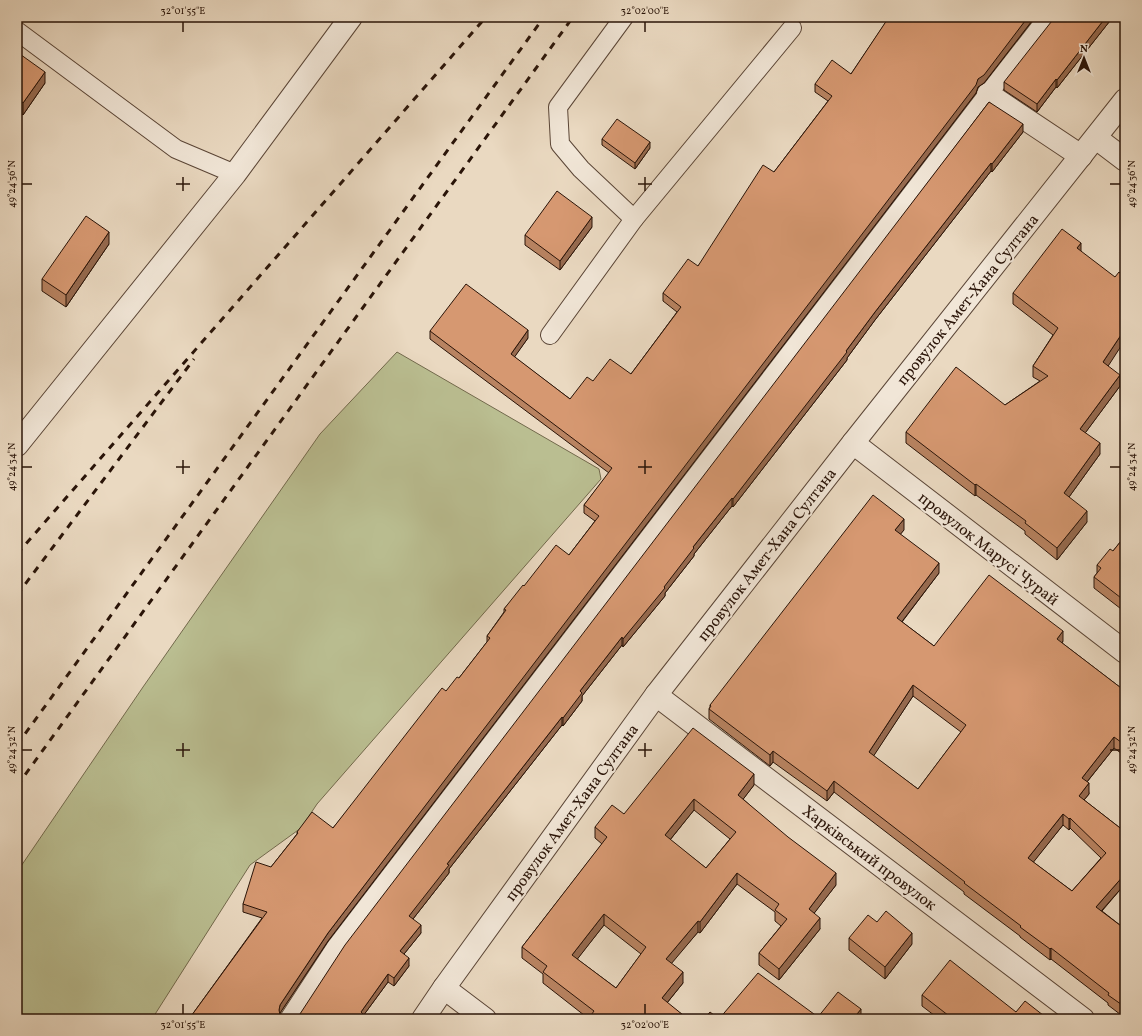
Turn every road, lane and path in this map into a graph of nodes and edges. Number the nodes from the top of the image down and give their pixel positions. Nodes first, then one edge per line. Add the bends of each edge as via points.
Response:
1 (351, 17) edge
2 (624, 17) edge
3 (1048, 17) edge
4 (792, 28) dead end
5 (17, 31) edge
6 (988, 94) junction
7 (1125, 100) edge
8 (1096, 138) junction
9 (1081, 156) junction
10 (1125, 160) edge
11 (235, 174) junction
12 (634, 219) junction
13 (550, 335) dead end
14 (853, 443) junction
15 (17, 445) edge
16 (1125, 652) edge
17 (656, 695) junction
18 (444, 988) junction
19 (289, 1019) edge
20 (423, 1019) edge
21 (485, 1019) edge
22 (1083, 1019) edge

1 - 11 street
2 - 12 lane via 558,107 560,144 581,169
3 - 6 lane
4 - 12 lane
5 - 11 lane via 176,149
6 - 9 street
6 - 19 lane via 336,947
7 - 8 street, провулок Амет-Хана Султана
8 - 9 street, провулок Амет-Хана Султана
8 - 10 street
9 - 14 street, провулок Амет-Хана Султана
11 - 15 street
12 - 13 lane
14 - 16 street, провулок Марусі Чурай
14 - 17 street, провулок Амет-Хана Султана
17 - 18 street, провулок Амет-Хана Султана
17 - 22 street, Харківський провулок
18 - 20 street, провулок Амет-Хана Султана
18 - 21 street

